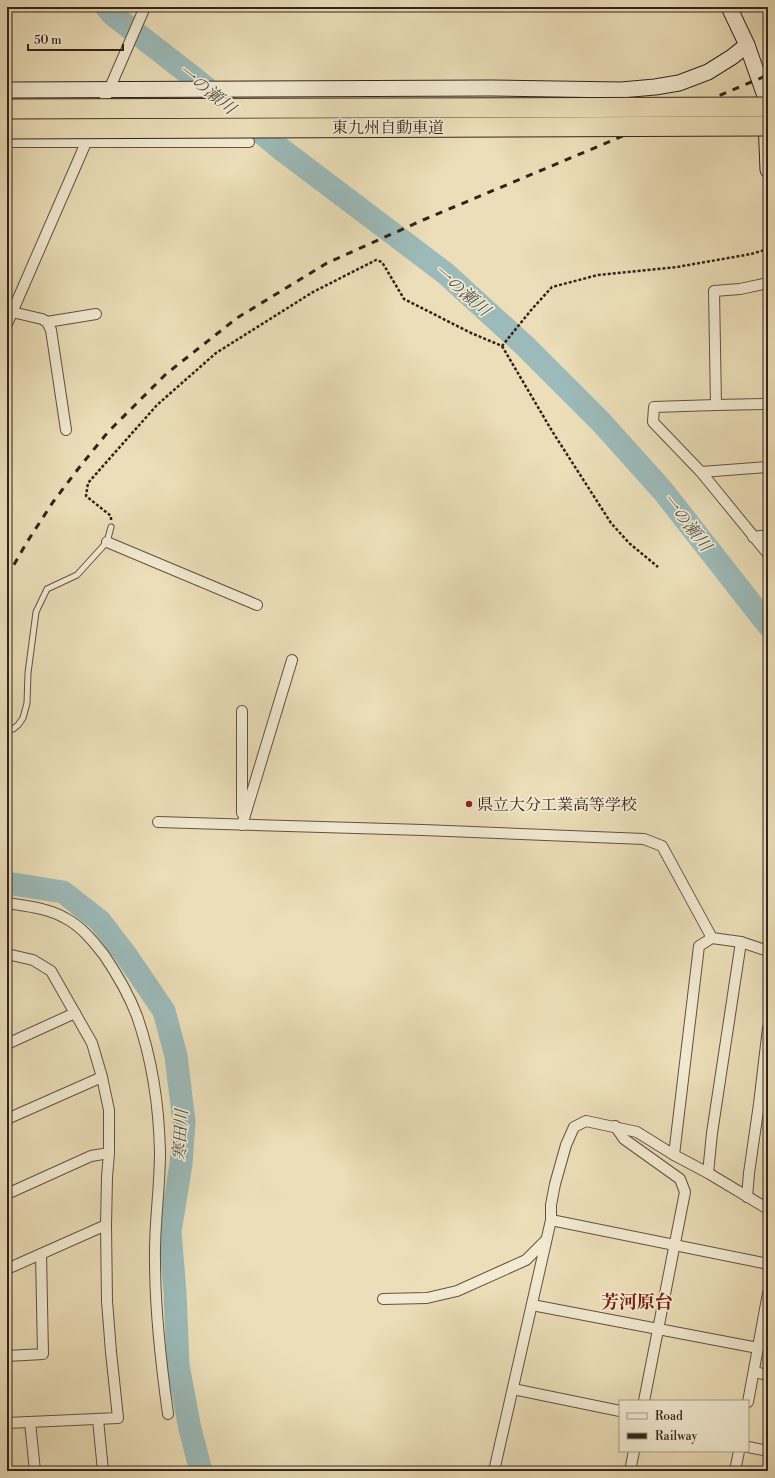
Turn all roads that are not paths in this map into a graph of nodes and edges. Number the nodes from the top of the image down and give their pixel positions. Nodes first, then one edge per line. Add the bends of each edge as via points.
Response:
1 (729, 7) edge
2 (145, 8) edge
3 (748, 45) junction
4 (7, 90) edge
5 (110, 90) junction
6 (768, 107) edge
7 (7, 109) edge
8 (768, 126) edge
9 (7, 128) edge
10 (7, 142) edge
11 (249, 142) dead end
12 (86, 143) junction
13 (768, 170) edge
14 (768, 283) edge
15 (96, 314) dead end
16 (9, 318) edge
17 (47, 322) junction
18 (716, 404) junction
19 (768, 404) edge
20 (66, 430) dead end
21 (768, 466) edge
22 (702, 472) junction
23 (111, 527) road end
24 (768, 534) edge
25 (753, 537) junction
26 (107, 542) junction
27 (768, 554) edge
28 (257, 605) dead end
29 (292, 660) dead end
30 (242, 711) dead end
31 (7, 730) edge
32 (158, 822) dead end
33 (242, 824) junction
34 (7, 903) edge
35 (712, 938) junction
36 (741, 942) junction
37 (768, 951) edge
38 (7, 954) edge
39 (75, 1013) junction
40 (768, 1028) edge
41 (7, 1044) edge
42 (102, 1077) junction
43 (7, 1119) edge
44 (615, 1126) junction
45 (109, 1153) junction
46 (674, 1155) junction
47 (708, 1173) junction
48 (7, 1194) edge
49 (748, 1197) junction
50 (768, 1209) edge
51 (551, 1220) junction
52 (106, 1225) junction
53 (546, 1240) junction
54 (675, 1245) junction
55 (41, 1254) junction
56 (768, 1264) edge
57 (7, 1269) edge
58 (768, 1293) edge
59 (383, 1299) dead end
60 (532, 1304) junction
61 (658, 1329) junction
62 (758, 1348) junction
63 (7, 1356) edge
64 (754, 1372) junction
65 (768, 1374) edge
66 (513, 1389) junction
67 (644, 1400) edge
68 (748, 1400) edge
69 (619, 1410) edge
70 (168, 1414) dead end
71 (98, 1419) junction
72 (30, 1422) junction
73 (7, 1423) edge
74 (749, 1446) edge
75 (768, 1451) edge
76 (634, 1452) edge
77 (739, 1452) edge
78 (35, 1471) edge
79 (103, 1471) edge
80 (494, 1471) edge
81 (630, 1471) edge
82 (735, 1471) edge

1 - 3 street
2 - 5 street
3 - 5 street via 708,72 679,83 655,88
3 - 13 street via 765,96
4 - 5 street
5 - 12 street
6 - 7 highway, 東九州自動車道, bridge
8 - 9 highway, 東九州自動車道, bridge
10 - 12 street
11 - 12 street
12 - 16 street
14 - 18 street via 714,292
15 - 17 street
16 - 17 street
17 - 20 street via 53,335
18 - 19 street
18 - 22 street via 654,407 653,422
21 - 22 street
22 - 25 street
23 - 26 lane
24 - 25 street
25 - 27 street
26 - 28 street
26 - 31 lane via 77,575 47,589 36,612 27,703 23,718 13,729
29 - 33 street
30 - 33 street
32 - 33 street
33 - 35 street via 644,839 662,846
34 - 70 street via 66,918 89,936 113,968 137,1015 155,1088 159,1130 160,1172 155,1262 157,1315
35 - 36 street
35 - 46 street via 699,946
36 - 37 street
36 - 47 street
38 - 39 street via 32,960 52,971
39 - 41 street
39 - 42 street via 92,1043
40 - 49 street
42 - 43 street
42 - 45 street via 109,1110
44 - 46 street via 637,1132
44 - 51 street via 586,1121 574,1127 555,1184
44 - 54 street via 624,1139 680,1179 685,1192
45 - 48 street via 91,1156
45 - 52 street
46 - 47 street
47 - 49 street
49 - 50 street
51 - 53 street
51 - 54 street
52 - 55 street
52 - 71 street via 107,1301 118,1418
53 - 59 street via 526,1260 457,1291 427,1298
53 - 60 street
54 - 56 street
54 - 61 street
55 - 57 street
55 - 63 street via 43,1354
58 - 62 street
60 - 61 street
60 - 66 street
61 - 62 street
61 - 67 street
62 - 64 street
64 - 65 street
64 - 68 street
66 - 69 street
66 - 80 street
71 - 72 street
71 - 79 street
72 - 73 street
72 - 78 street
74 - 75 street
76 - 81 street
77 - 82 street

